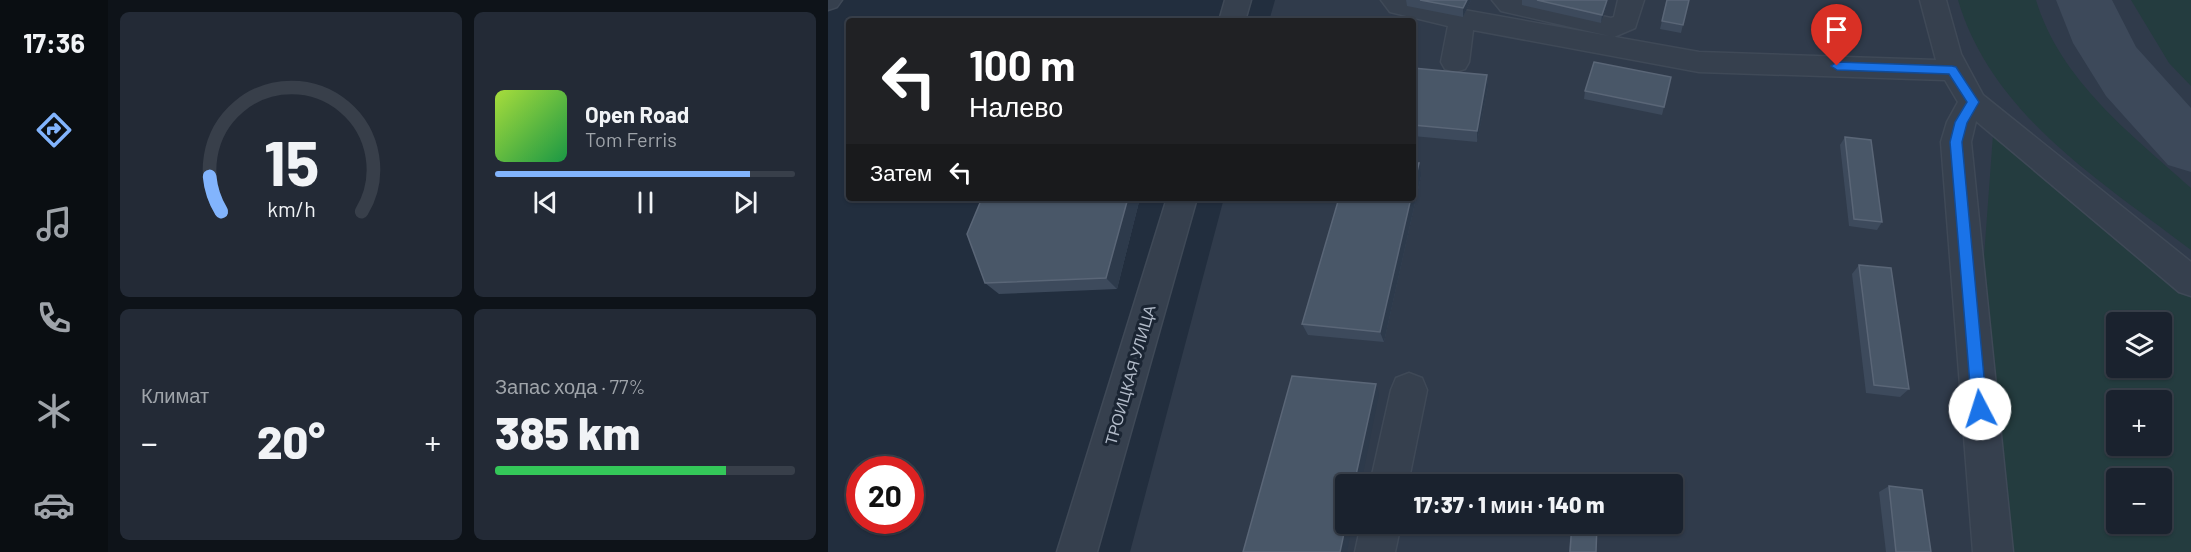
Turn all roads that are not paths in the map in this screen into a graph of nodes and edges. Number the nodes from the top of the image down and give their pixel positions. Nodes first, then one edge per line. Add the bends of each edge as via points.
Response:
1 (1238, 0) edge
2 (1394, 0) edge
3 (1505, 0) edge
4 (1631, 0) edge
5 (1933, 0) edge
6 (1233, 18) edge
7 (1462, 19) junction
8 (1455, 62) dead end
9 (1952, 70) junction
10 (1973, 102) junction
11 (1181, 201) edge
12 (2191, 282) edge
13 (1409, 390) dead end
14 (1391, 474) edge
15 (1379, 534) edge
16 (1077, 552) edge
17 (1375, 552) edge
18 (1992, 552) edge

1 - 6 street
2 - 7 street via 1399,6
3 - 4 street via 1510,5 1614,28 1626,22
5 - 9 street
7 - 8 street
7 - 9 street via 1699,62
9 - 10 street
10 - 12 street
10 - 18 street via 1961,122 1956,142
11 - 16 street, ТРОИЦКАЯ УЛИЦА
13 - 14 street
15 - 17 street

